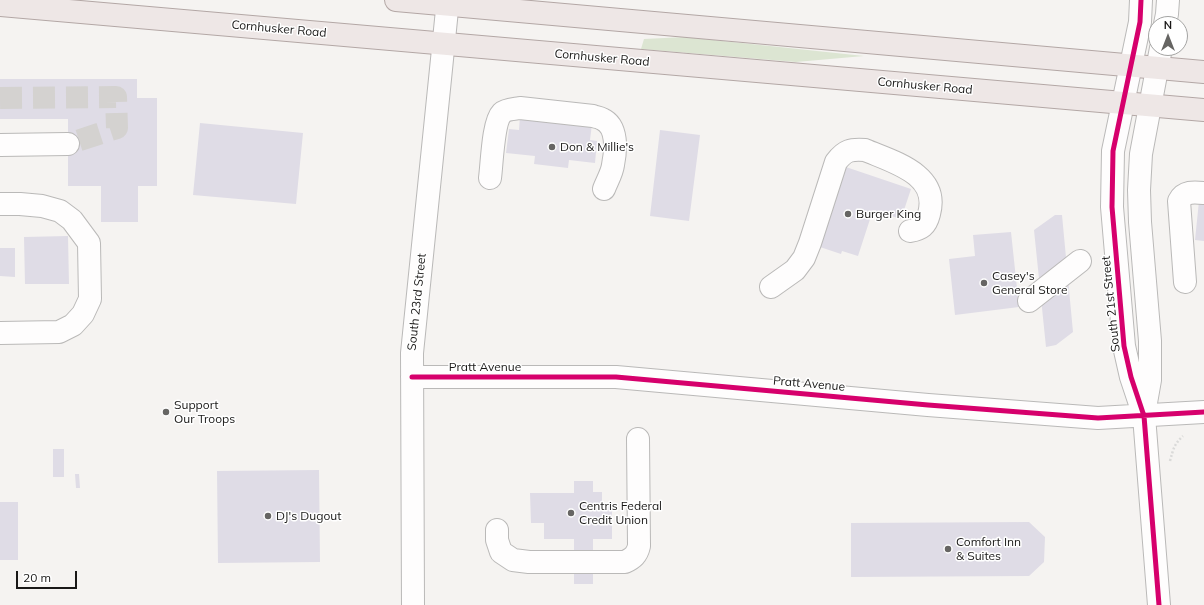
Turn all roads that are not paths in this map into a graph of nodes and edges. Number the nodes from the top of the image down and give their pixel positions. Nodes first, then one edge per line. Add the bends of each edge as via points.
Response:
1 (396, 0) edge
2 (1141, 0) edge
3 (1168, 0) edge
4 (447, 2) edge
5 (0, 5) edge
6 (1167, 16) edge
7 (444, 44) junction
8 (1159, 58) edge
9 (1131, 65) junction
10 (1204, 72) edge
11 (1123, 103) junction
12 (1150, 105) junction
13 (1204, 110) edge
14 (68, 144) tunnel mouth
15 (0, 145) edge
16 (490, 178) dead end
17 (604, 189) dead end
18 (1204, 193) edge
19 (0, 204) edge
20 (910, 231) dead end
21 (1080, 261) dead end
22 (1185, 282) dead end
23 (771, 287) dead end
24 (1029, 301) dead end
25 (0, 333) edge
26 (412, 377) junction
27 (1204, 412) edge
28 (1144, 416) junction
29 (638, 439) dead end
30 (497, 530) dead end
31 (413, 605) edge
32 (1159, 605) edge

1 - 4 main road
2 - 9 street, South 21st Street via 1140,22
3 - 6 street
4 - 7 street, South 23rd Street
4 - 9 main road
5 - 7 main road, Cornhusker Road
7 - 11 main road, Cornhusker Road
7 - 26 street, South 23rd Street via 412,353
8 - 9 main road
8 - 10 main road
8 - 12 street, South 21st Street
9 - 11 street, South 21st Street
11 - 12 main road, Cornhusker Road
11 - 28 street, South 21st Street via 1113,151 1113,227 1124,346
12 - 13 main road, Cornhusker Road
12 - 28 street, South 21st Street via 1141,154 1139,190 1150,341 1150,380
14 - 15 street
16 - 17 street via 498,119 503,112 520,108 592,116 603,119 610,125 615,143 613,166
18 - 22 street via 1187,193 1179,201
19 - 25 street via 42,206 60,211 72,220 89,243 90,299 83,314 73,325 59,332
20 - 23 street via 920,229 929,215 930,194 923,180 912,171 865,150 849,150 836,162 804,258 795,270
21 - 24 street
26 - 28 street, Pratt Avenue via 616,377 1091,418
26 - 31 street, South 23rd Street
27 - 28 street, Pratt Avenue
28 - 32 street, South 21st Street
29 - 30 street via 639,546 637,554 631,559 625,562 513,560 501,552

